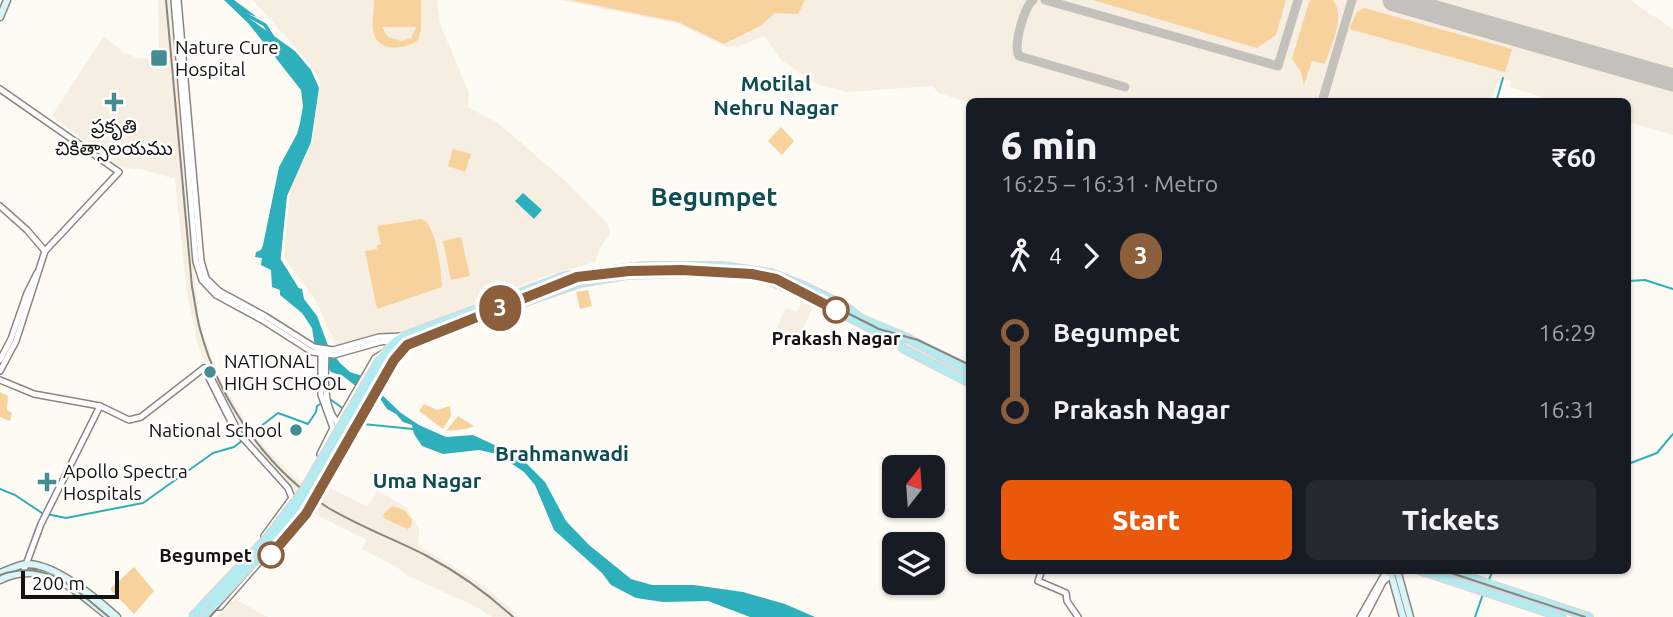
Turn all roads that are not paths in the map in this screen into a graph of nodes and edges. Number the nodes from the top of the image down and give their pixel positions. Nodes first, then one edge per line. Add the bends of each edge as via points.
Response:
1 (5, 0) edge
2 (176, 0) edge
3 (0, 7) edge
4 (0, 17) edge
5 (0, 89) edge
6 (0, 206) edge
7 (46, 251) junction
8 (39, 270) junction
9 (882, 328) junction
10 (380, 340) junction
11 (403, 340) junction
12 (903, 343) junction
13 (324, 352) junction
14 (384, 355) junction
15 (0, 360) edge
16 (0, 371) edge
17 (966, 375) edge
18 (966, 375) edge
19 (0, 380) edge
20 (100, 407) junction
21 (332, 418) junction
22 (337, 424) junction
23 (357, 426) junction
24 (292, 501) junction
25 (265, 534) junction
26 (24, 567) junction
27 (0, 573) edge
28 (1041, 574) edge
29 (1389, 574) edge
30 (1393, 574) edge
31 (1393, 574) edge
32 (1434, 574) edge
33 (1455, 574) edge
34 (0, 579) edge
35 (1485, 588) junction
36 (213, 605) junction
37 (1560, 613) edge
38 (109, 617) edge
39 (117, 617) edge
40 (190, 617) edge
41 (200, 617) edge
42 (1077, 617) edge
43 (1363, 617) edge
44 (1403, 617) edge
45 (1410, 617) edge
46 (1589, 617) edge

1 - 3 main road
1 - 4 main road
2 - 13 street via 203,272 225,297 312,352
5 - 7 street via 119,172
6 - 7 street
7 - 8 street
8 - 15 street
8 - 16 street via 16,341
9 - 11 main road via 771,273 723,266 643,266 565,276
9 - 12 main road
9 - 17 main road
10 - 11 street
10 - 13 street
10 - 14 street
11 - 12 main road via 580,283 681,273 767,280
11 - 14 main road
11 - 23 street
12 - 18 main road
13 - 21 street
14 - 22 street, bridge via 375,358
14 - 24 main road, bridge via 317,469
14 - 36 main road, bridge via 315,486 266,549
19 - 20 street via 34,394
20 - 24 street via 129,420 141,417 204,370 223,411 288,488
20 - 26 street
21 - 22 street
21 - 23 street via 332,431 320,454 336,463
22 - 23 street
24 - 25 street
24 - 40 main road, bridge via 266,539
24 - 41 main road, bridge via 268,541
25 - 36 street via 276,543 220,607
25 - 40 street
26 - 27 main road
26 - 34 main road
26 - 38 main road via 68,586
26 - 39 main road via 50,570
28 - 42 street via 1038,581 1066,593
29 - 43 street
30 - 44 main road
31 - 45 main road
32 - 35 main road
33 - 35 main road
35 - 37 main road
36 - 41 main road
37 - 46 main road

